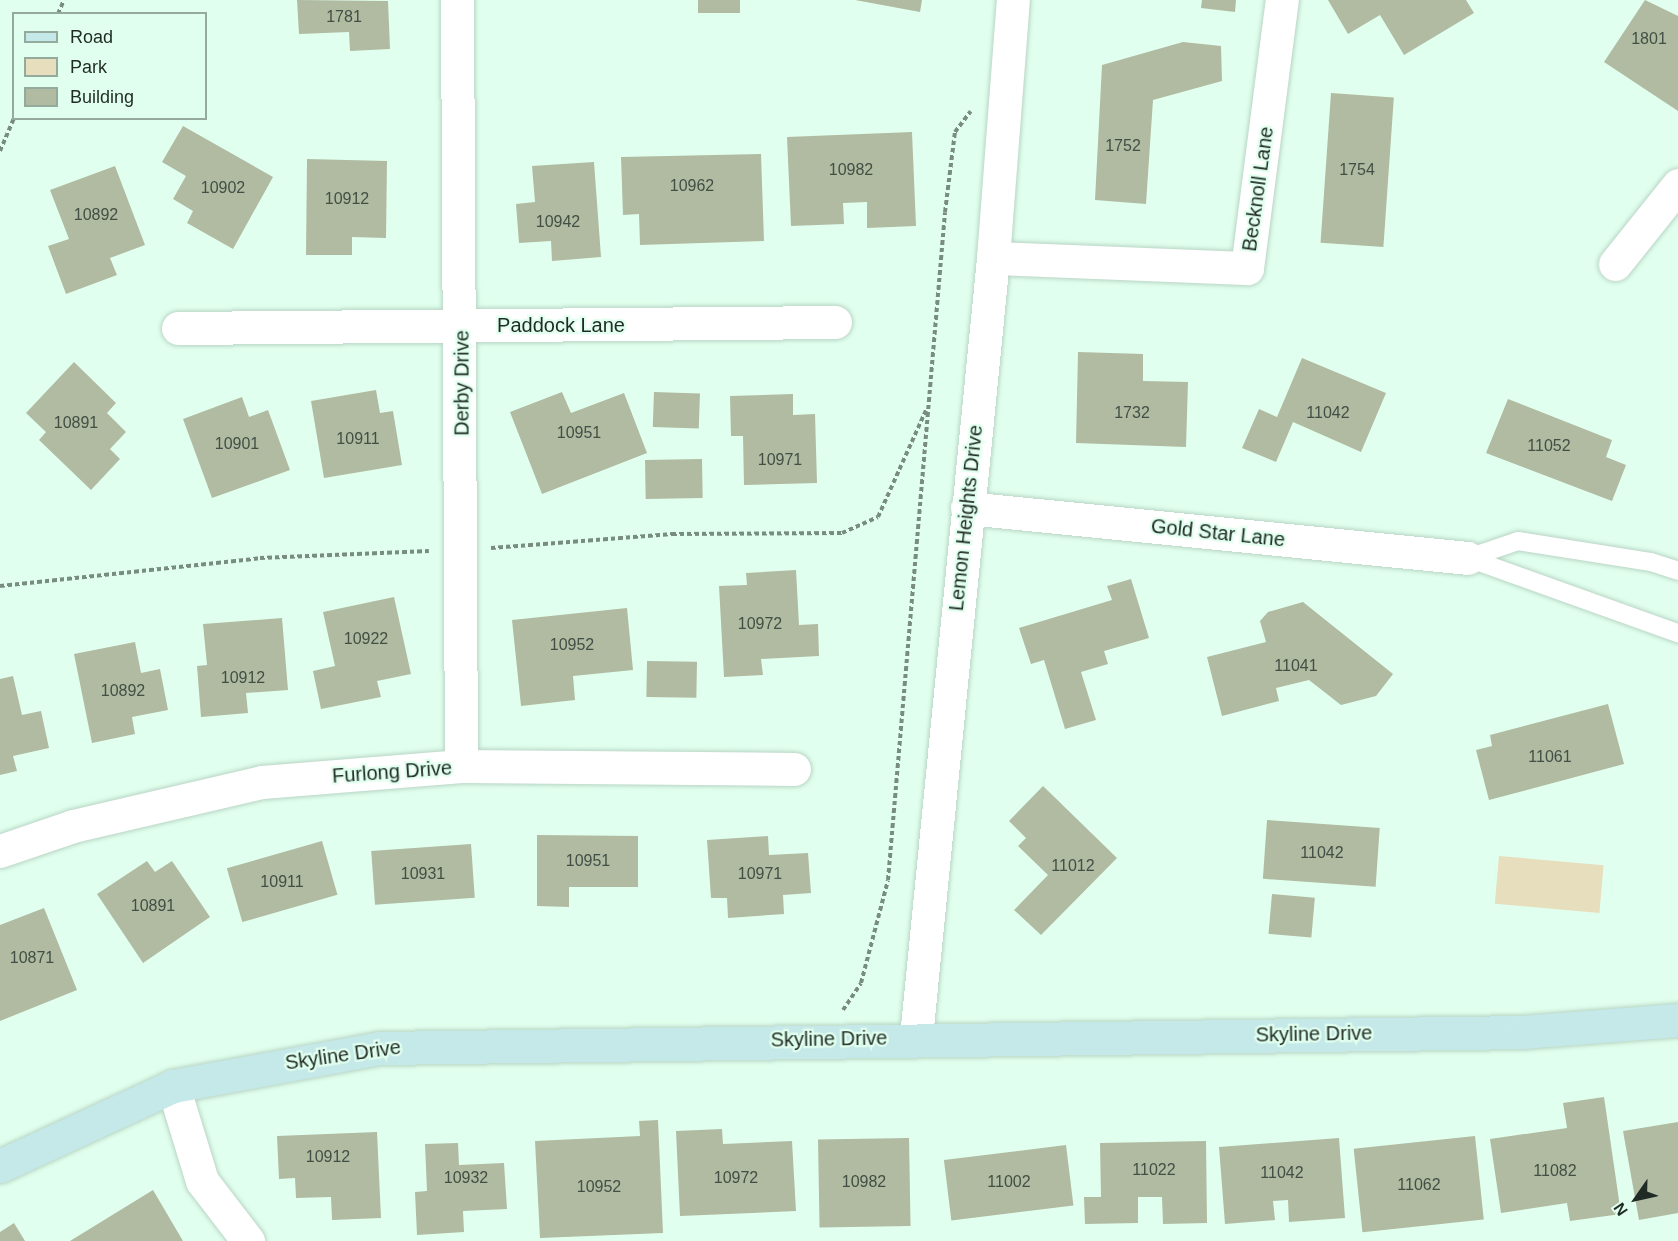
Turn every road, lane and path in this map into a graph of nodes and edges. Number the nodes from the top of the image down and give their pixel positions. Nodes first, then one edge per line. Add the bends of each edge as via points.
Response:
1 (457, 0) edge
2 (1013, 0) edge
3 (1282, 0) edge
4 (978, 104) dead end
5 (13, 120) edge
6 (0, 151) edge
7 (1678, 185) edge
8 (993, 258) junction
9 (1615, 264) dead end
10 (835, 322) dead end
11 (462, 326) junction
12 (178, 328) dead end
13 (928, 406) junction
14 (967, 508) junction
15 (461, 550) junction
16 (1468, 558) junction
17 (1678, 572) edge
18 (0, 586) edge
19 (1678, 633) edge
20 (461, 766) junction
21 (794, 769) dead end
22 (0, 851) edge
23 (1678, 1020) edge
24 (916, 1036) junction
25 (821, 1040) junction
26 (173, 1086) junction
27 (0, 1166) edge
28 (248, 1241) edge

1 - 11 street, Derby Drive
2 - 8 street, Lemon Heights Drive
3 - 8 street, Becknoll Lane via 1247,268
4 - 13 path via 955,132
5 - 6 path
7 - 9 street
8 - 14 street, Lemon Heights Drive
10 - 11 street, Paddock Lane
11 - 12 street, Paddock Lane
11 - 15 street, Derby Drive
13 - 15 path via 878,517 842,533 672,534
13 - 25 path via 888,880 861,983
14 - 16 street, Gold Star Lane
14 - 24 street, Lemon Heights Drive
15 - 18 path via 260,558
15 - 20 street, Derby Drive
16 - 17 lane via 1518,541 1651,562
16 - 19 lane
20 - 21 street, Furlong Drive
20 - 22 street, Furlong Drive via 262,782 73,826
23 - 24 street, Skyline Drive via 1522,1032
24 - 25 street, Skyline Drive
25 - 26 street, Skyline Drive via 380,1048
26 - 27 street, Skyline Drive
26 - 28 street via 202,1181

